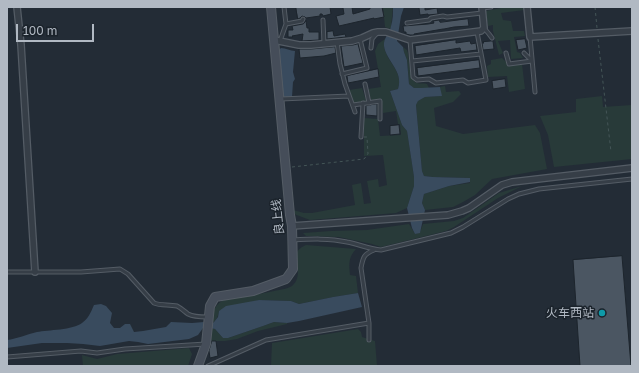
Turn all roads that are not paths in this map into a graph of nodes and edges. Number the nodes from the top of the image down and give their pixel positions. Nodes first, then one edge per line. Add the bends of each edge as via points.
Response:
1 (17, 7) edge
2 (271, 7) edge
3 (284, 7) edge
4 (491, 7) edge
5 (527, 7) edge
6 (482, 10) edge
7 (303, 19) dead end
8 (323, 20) dead end
9 (407, 23) dead end
10 (286, 24) junction
11 (484, 28) junction
12 (632, 31) edge
13 (378, 32) junction
14 (477, 32) junction
15 (530, 37) junction
16 (492, 38) dead end
17 (360, 39) junction
18 (410, 40) junction
19 (277, 41) junction
20 (337, 42) junction
21 (324, 44) junction
22 (371, 48) dead end
23 (506, 53) dead end
24 (524, 53) dead end
25 (481, 54) junction
26 (412, 61) junction
27 (532, 61) junction
28 (342, 74) junction
29 (365, 84) dead end
30 (535, 92) dead end
31 (349, 96) junction
32 (279, 99) junction
33 (369, 103) junction
34 (363, 104) junction
35 (353, 105) junction
36 (355, 112) dead end
37 (380, 120) dead end
38 (362, 138) road end
39 (632, 168) edge
40 (632, 179) edge
41 (292, 226) junction
42 (292, 240) junction
43 (374, 250) junction
44 (7, 272) edge
45 (35, 272) junction
46 (209, 317) junction
47 (369, 323) junction
48 (369, 340) dead end
49 (206, 344) junction
50 (7, 357) edge
51 (198, 366) edge
52 (208, 366) edge

1 - 45 street
2 - 19 street, 良上线
3 - 10 lane
4 - 6 lane
5 - 15 street
6 - 9 lane
6 - 11 street
7 - 10 lane
8 - 21 lane
10 - 19 lane
11 - 14 street
11 - 16 lane
12 - 15 street
13 - 17 street
13 - 18 street
13 - 22 lane via 372,39
14 - 18 street
14 - 25 lane
15 - 27 lane
17 - 20 street
17 - 28 lane via 367,68
18 - 26 lane
19 - 21 street
19 - 32 street, 良上线
20 - 21 street
20 - 28 lane
23 - 27 lane via 509,64
24 - 27 lane
25 - 26 lane
25 - 26 lane via 486,80 468,83 462,80 436,83 429,79 417,80 413,77
27 - 30 lane
28 - 31 lane
29 - 33 lane
31 - 32 lane
31 - 35 lane
32 - 41 street, 良上线
33 - 34 lane
33 - 37 lane via 380,101
34 - 35 lane
34 - 38 lane
35 - 36 lane
39 - 41 street via 512,182 502,185 469,208 448,215
40 - 43 lane via 539,189 519,194 451,233
41 - 42 street, 良上线
42 - 43 lane via 324,239 347,242
42 - 46 street, 良上线 via 292,269 286,279 253,291 215,297 210,306
43 - 47 lane via 366,253 361,268
44 - 45 lane
45 - 46 lane via 120,269 128,274 154,303 175,306 191,316
46 - 49 street, 良上线
47 - 48 lane
47 - 52 lane via 266,340
49 - 50 lane
49 - 51 street, 良上线

